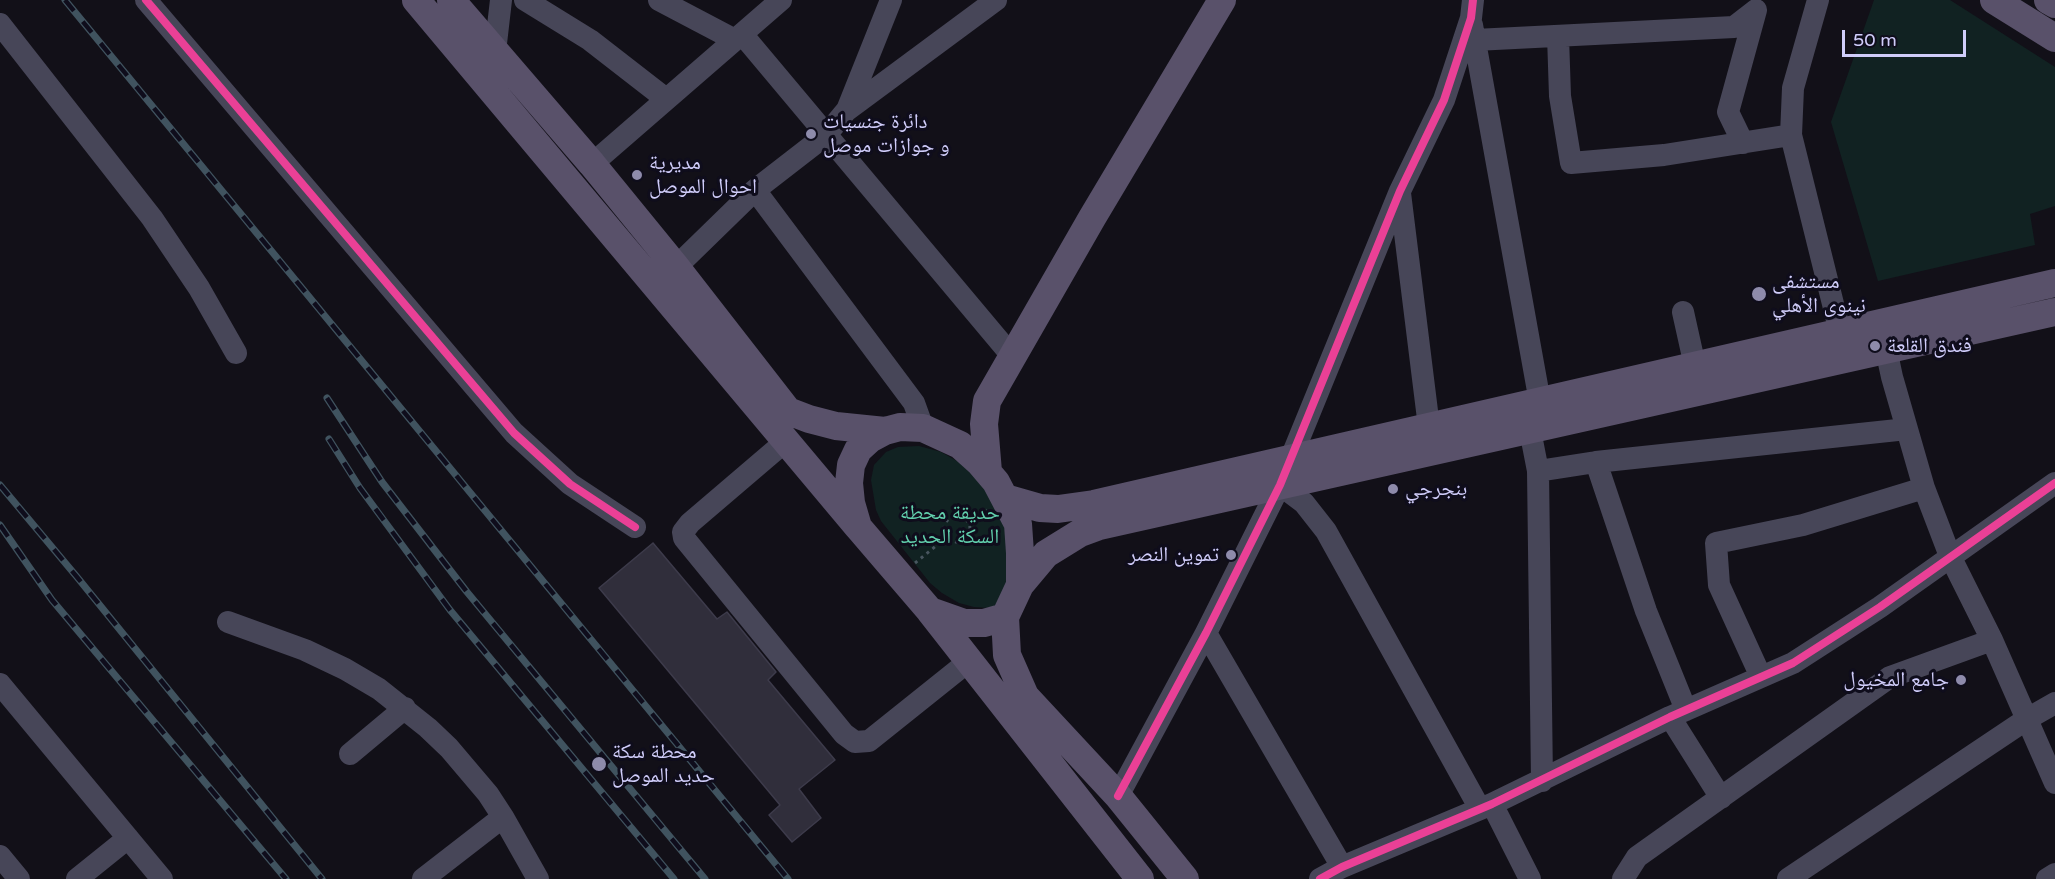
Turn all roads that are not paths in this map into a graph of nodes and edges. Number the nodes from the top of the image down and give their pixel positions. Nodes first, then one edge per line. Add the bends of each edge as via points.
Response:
1 (146, 0) edge
2 (416, 0) edge
3 (451, 0) edge
4 (501, 0) edge
5 (525, 0) edge
6 (781, 0) edge
7 (891, 0) edge
8 (996, 0) edge
9 (1222, 0) edge
10 (1818, 0) edge
11 (1994, 0) edge
12 (2048, 0) edge
13 (663, 1) edge
14 (2055, 4) edge
15 (1472, 9) edge
16 (0, 24) edge
17 (1558, 36) junction
18 (738, 37) junction
19 (2055, 38) edge
20 (1475, 40) junction
21 (495, 52) junction
22 (666, 99) junction
23 (846, 111) junction
24 (826, 135) junction
25 (1791, 135) junction
26 (1743, 142) junction
27 (592, 164) junction
28 (755, 190) junction
29 (1400, 191) junction
30 (676, 267) junction
31 (2055, 282) edge
32 (1683, 312) dead end
33 (2055, 312) edge
34 (1890, 320) junction
35 (1840, 332) junction
36 (1888, 350) junction
37 (236, 352) dead end
38 (1012, 356) junction
39 (1695, 366) junction
40 (987, 401) junction
41 (1540, 402) junction
42 (1430, 427) junction
43 (1907, 429) junction
44 (928, 430) junction
45 (1530, 430) junction
46 (885, 431) junction
47 (786, 441) junction
48 (1291, 459) junction
49 (1596, 462) junction
50 (1538, 471) junction
51 (988, 472) junction
52 (2055, 483) edge
53 (1280, 485) junction
54 (1924, 488) junction
55 (1005, 498) junction
56 (635, 526) dead end
57 (858, 527) junction
58 (1950, 556) junction
59 (1020, 585) junction
60 (930, 611) junction
61 (1005, 617) junction
62 (228, 622) dead end
63 (1206, 633) junction
64 (1992, 640) junction
65 (969, 661) junction
66 (1761, 677) junction
67 (5, 699) edge
68 (2055, 703) edge
69 (405, 708) junction
70 (1678, 714) junction
71 (2027, 719) junction
72 (350, 754) dead end
73 (1542, 781) junction
74 (2055, 783) edge
75 (1118, 796) junction
76 (1721, 798) junction
77 (1486, 807) junction
78 (503, 817) junction
79 (128, 838) junction
80 (0, 856) edge
81 (1342, 867) junction
82 (2055, 874) edge
83 (19, 879) edge
84 (77, 879) edge
85 (162, 879) edge
86 (423, 879) edge
87 (538, 879) edge
88 (1140, 879) edge
89 (1185, 879) edge
90 (1320, 879) edge
91 (1530, 879) edge
92 (1623, 879) edge
93 (1788, 879) edge
94 (2048, 879) edge

1 - 56 street via 514,433 570,484
2 - 47 main road
3 - 21 main road
4 - 21 street
5 - 22 street via 590,40
6 - 18 street
7 - 23 street
8 - 23 street
9 - 38 main road
10 - 25 street via 1792,88
11 - 19 main road
12 - 14 main road
13 - 18 street
15 - 20 street
15 - 29 street via 1444,100
16 - 37 street via 152,218
17 - 20 street
17 - 26 street via 1560,96 1571,163 1664,155
17 - 26 street via 1734,27 1756,10 1728,112
18 - 22 street
18 - 24 street
20 - 41 street
21 - 27 main road
22 - 27 street
23 - 24 street
24 - 28 street
24 - 38 street
25 - 26 street
25 - 35 street
27 - 30 main road
28 - 30 street
28 - 44 street via 914,403
29 - 42 street
29 - 48 street
30 - 46 main road via 788,411 836,426
31 - 34 main road
32 - 39 street
33 - 36 main road
34 - 35 main road
34 - 36 street
35 - 39 main road
36 - 43 street
36 - 45 main road
38 - 40 main road
39 - 41 main road
40 - 44 main road via 952,425
40 - 51 main road via 984,424
41 - 42 main road
42 - 48 main road
43 - 49 street
43 - 54 street
44 - 46 main road via 900,427
44 - 51 main road via 960,445
45 - 50 street
45 - 53 main road
46 - 57 main road via 858,450 851,465 851,503
47 - 57 main road
47 - 65 street via 690,523 683,532 684,538 843,734 855,742 869,741
48 - 53 street
48 - 55 main road via 1076,508 1040,508
49 - 50 street
49 - 70 street
50 - 73 street
51 - 55 main road
52 - 58 street
53 - 59 main road via 1080,533 1046,554
53 - 63 street
53 - 77 street via 1304,503 1326,531
54 - 58 street
54 - 66 street via 1803,525 1716,543 1719,585
55 - 59 main road via 1018,524
57 - 60 main road
58 - 64 street
58 - 66 street via 1793,663
59 - 61 main road
60 - 61 main road via 964,623
60 - 65 main road
61 - 75 main road via 1007,655 1025,696
62 - 69 street via 345,669
63 - 75 street
63 - 81 street
64 - 71 street
64 - 76 street via 1890,677
65 - 88 main road
66 - 70 street
67 - 79 street
68 - 71 street
69 - 72 street
69 - 78 street via 450,748
70 - 73 street
70 - 76 street
71 - 74 street
71 - 93 street
73 - 77 street
75 - 89 main road
76 - 92 street via 1637,857
77 - 81 street
77 - 91 street
78 - 86 street
78 - 87 street
79 - 84 street
79 - 85 street
80 - 83 street
81 - 90 street
82 - 94 street

